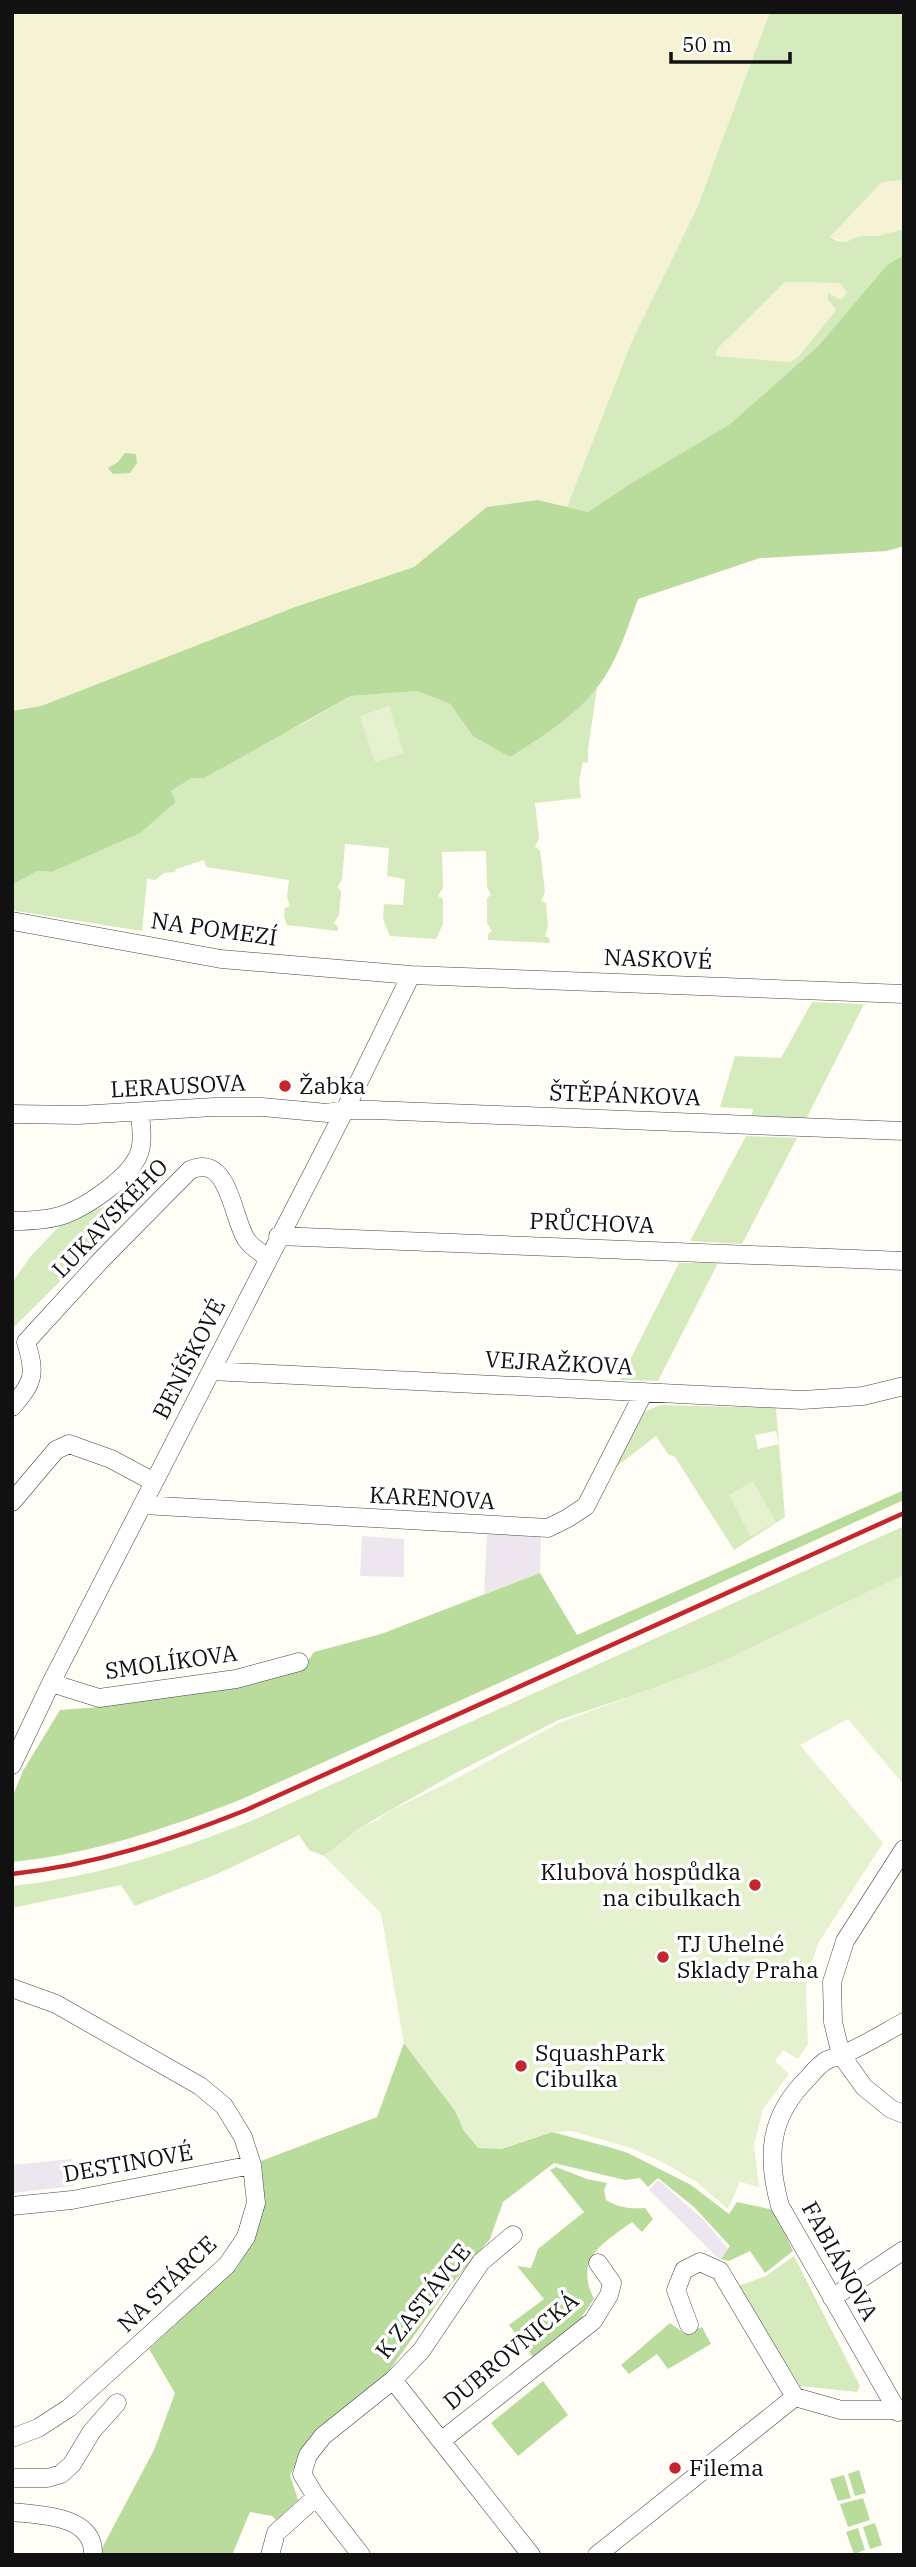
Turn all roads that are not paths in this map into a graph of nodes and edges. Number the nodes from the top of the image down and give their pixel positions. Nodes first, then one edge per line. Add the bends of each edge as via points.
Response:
1 (12, 921) edge
2 (411, 975) junction
3 (904, 994) edge
4 (345, 1110) junction
5 (141, 1113) junction
6 (12, 1114) edge
7 (904, 1130) edge
8 (12, 1221) edge
9 (278, 1236) junction
10 (267, 1257) junction
11 (904, 1261) edge
12 (211, 1371) junction
13 (904, 1386) edge
14 (644, 1392) junction
15 (12, 1407) edge
16 (154, 1482) junction
17 (12, 1502) edge
18 (143, 1505) junction
19 (299, 1662) dead end
20 (51, 1683) junction
21 (12, 1765) edge
22 (904, 1849) edge
23 (12, 1988) edge
24 (904, 2022) edge
25 (841, 2055) junction
26 (904, 2114) edge
27 (252, 2165) junction
28 (12, 2206) edge
29 (513, 2235) dead end
30 (904, 2250) edge
31 (598, 2263) dead end
32 (832, 2298) junction
33 (689, 2325) dead end
34 (393, 2381) junction
35 (795, 2397) junction
36 (117, 2403) dead end
37 (901, 2411) edge
38 (12, 2438) edge
39 (441, 2441) junction
40 (12, 2478) edge
41 (316, 2497) junction
42 (12, 2512) edge
43 (93, 2555) edge
44 (270, 2555) edge
45 (361, 2555) edge
46 (531, 2555) edge
47 (597, 2555) edge

1 - 2 street, NA POMEZÍ via 222,960
2 - 3 street, NASKOVÉ
2 - 4 street, BENÍŠKOVÉ
4 - 5 street, LERAUSOVA via 214,1107
4 - 7 street, ŠTĚPÁNKOVA
4 - 9 street, BENÍŠKOVÉ
5 - 6 street, LERAUSOVA
5 - 8 street via 139,1154 116,1182 67,1213
9 - 10 street, BENÍŠKOVÉ
9 - 11 street, PRŮCHOVA
10 - 12 street, BENÍŠKOVÉ
10 - 15 street, LUKAVSKÉHO via 246,1240 219,1175 206,1168 190,1170 26,1342 32,1381
12 - 14 street, VEJRAŽKOVA
12 - 16 street, BENÍŠKOVÉ
13 - 14 street, VEJRAŽKOVA via 863,1396 802,1400
14 - 18 street, KARENOVA via 586,1506 548,1528
16 - 17 street via 69,1444 56,1450
16 - 18 street, BENÍŠKOVÉ
18 - 20 street, BENÍŠKOVÉ
19 - 20 street, SMOLÍKOVA via 236,1679 99,1698
20 - 21 street, BENÍŠKOVÉ
22 - 25 street via 845,1941 832,1982 833,2022
23 - 27 street, NA STÁRCE via 56,2004 200,2086 224,2106 243,2137
24 - 25 street, FABIÁNOVA
25 - 26 street via 864,2087
25 - 32 street, FABIÁNOVA via 825,2060 781,2113 772,2161 780,2206
27 - 28 street, DESTINOVÉ via 72,2200
27 - 38 street, NA STÁRCE via 256,2203 246,2237 227,2265 69,2409
29 - 34 street, K ZASTÁVCE via 481,2262 421,2351
30 - 32 street
31 - 39 street, DUBROVNICKÁ via 612,2283 593,2321
32 - 37 street, FABIÁNOVA
33 - 35 street via 676,2290 684,2270 700,2262 720,2271
34 - 39 street
34 - 41 street, K ZASTÁVCE via 323,2436 308,2455 302,2474
35 - 37 street, FABIÁNOVA via 841,2410
35 - 47 street
36 - 40 street via 61,2474
39 - 46 street
41 - 44 street via 276,2533
41 - 45 street, K ZASTÁVCE
42 - 43 street via 61,2518 82,2528 94,2546

